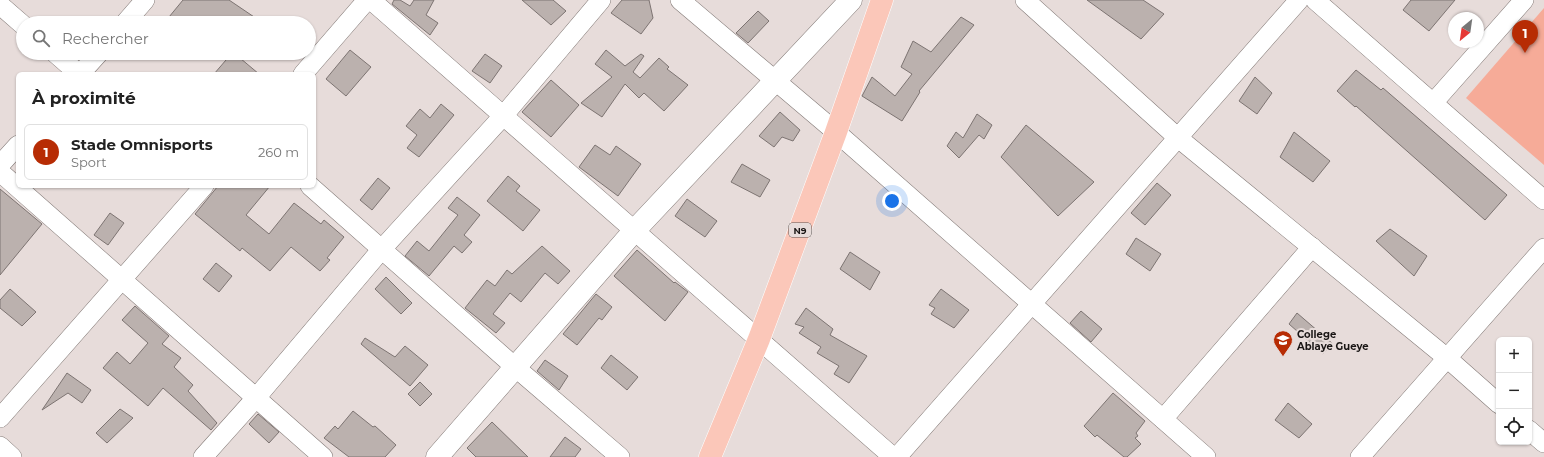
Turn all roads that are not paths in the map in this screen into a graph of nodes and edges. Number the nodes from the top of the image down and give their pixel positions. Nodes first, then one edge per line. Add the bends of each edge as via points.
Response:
1 (146, 0) edge
2 (367, 0) edge
3 (371, 0) edge
4 (601, 0) edge
5 (680, 0) edge
6 (851, 0) edge
7 (882, 0) edge
8 (1025, 0) edge
9 (1298, 0) edge
10 (1316, 0) edge
11 (1524, 0) edge
12 (0, 4) edge
13 (131, 16) edge
14 (16, 19) edge
15 (316, 58) edge
16 (63, 60) edge
17 (93, 60) edge
18 (314, 60) edge
19 (78, 72) edge
20 (82, 72) edge
21 (304, 72) edge
22 (776, 82) junction
23 (1433, 103) junction
24 (504, 116) junction
25 (836, 132) junction
26 (1177, 137) junction
27 (16, 147) edge
28 (0, 165) edge
29 (0, 172) edge
30 (16, 186) edge
31 (18, 188) edge
32 (202, 188) edge
33 (312, 188) edge
34 (1544, 200) edge
35 (634, 231) junction
36 (1312, 247) junction
37 (1544, 248) edge
38 (381, 250) junction
39 (123, 280) junction
40 (1031, 304) junction
41 (759, 339) junction
42 (1447, 358) junction
43 (515, 367) junction
44 (255, 399) junction
45 (1496, 401) edge
46 (0, 418) edge
47 (1162, 419) junction
48 (1532, 433) edge
49 (1544, 443) edge
50 (0, 446) edge
51 (12, 457) edge
52 (203, 457) edge
53 (323, 457) edge
54 (437, 457) edge
55 (620, 457) edge
56 (710, 457) edge
57 (893, 457) edge
58 (897, 457) edge
59 (1206, 457) edge
60 (1360, 457) edge

1 - 13 street
2 - 15 street
3 - 24 street
4 - 24 street
5 - 22 street
6 - 22 main road
7 - 25 main road, N9
8 - 26 street
9 - 26 street
10 - 23 street
11 - 23 street
12 - 14 street
16 - 19 street
17 - 20 street
18 - 21 street
22 - 25 street
22 - 35 main road
23 - 34 street
24 - 35 street
24 - 38 street
25 - 40 street
25 - 41 main road, N9
26 - 36 street
26 - 40 street
27 - 28 street
29 - 30 street
31 - 39 street
32 - 39 street
33 - 38 street
35 - 41 street
35 - 43 main road
36 - 42 street
36 - 47 street
37 - 42 street
38 - 43 street
38 - 44 street
39 - 44 street
39 - 46 street
40 - 47 street
40 - 58 street
41 - 56 main road, N9
41 - 57 street
42 - 45 street
42 - 60 street
43 - 54 main road
43 - 55 street
44 - 52 street
44 - 53 street
47 - 59 street
48 - 49 street
50 - 51 street

